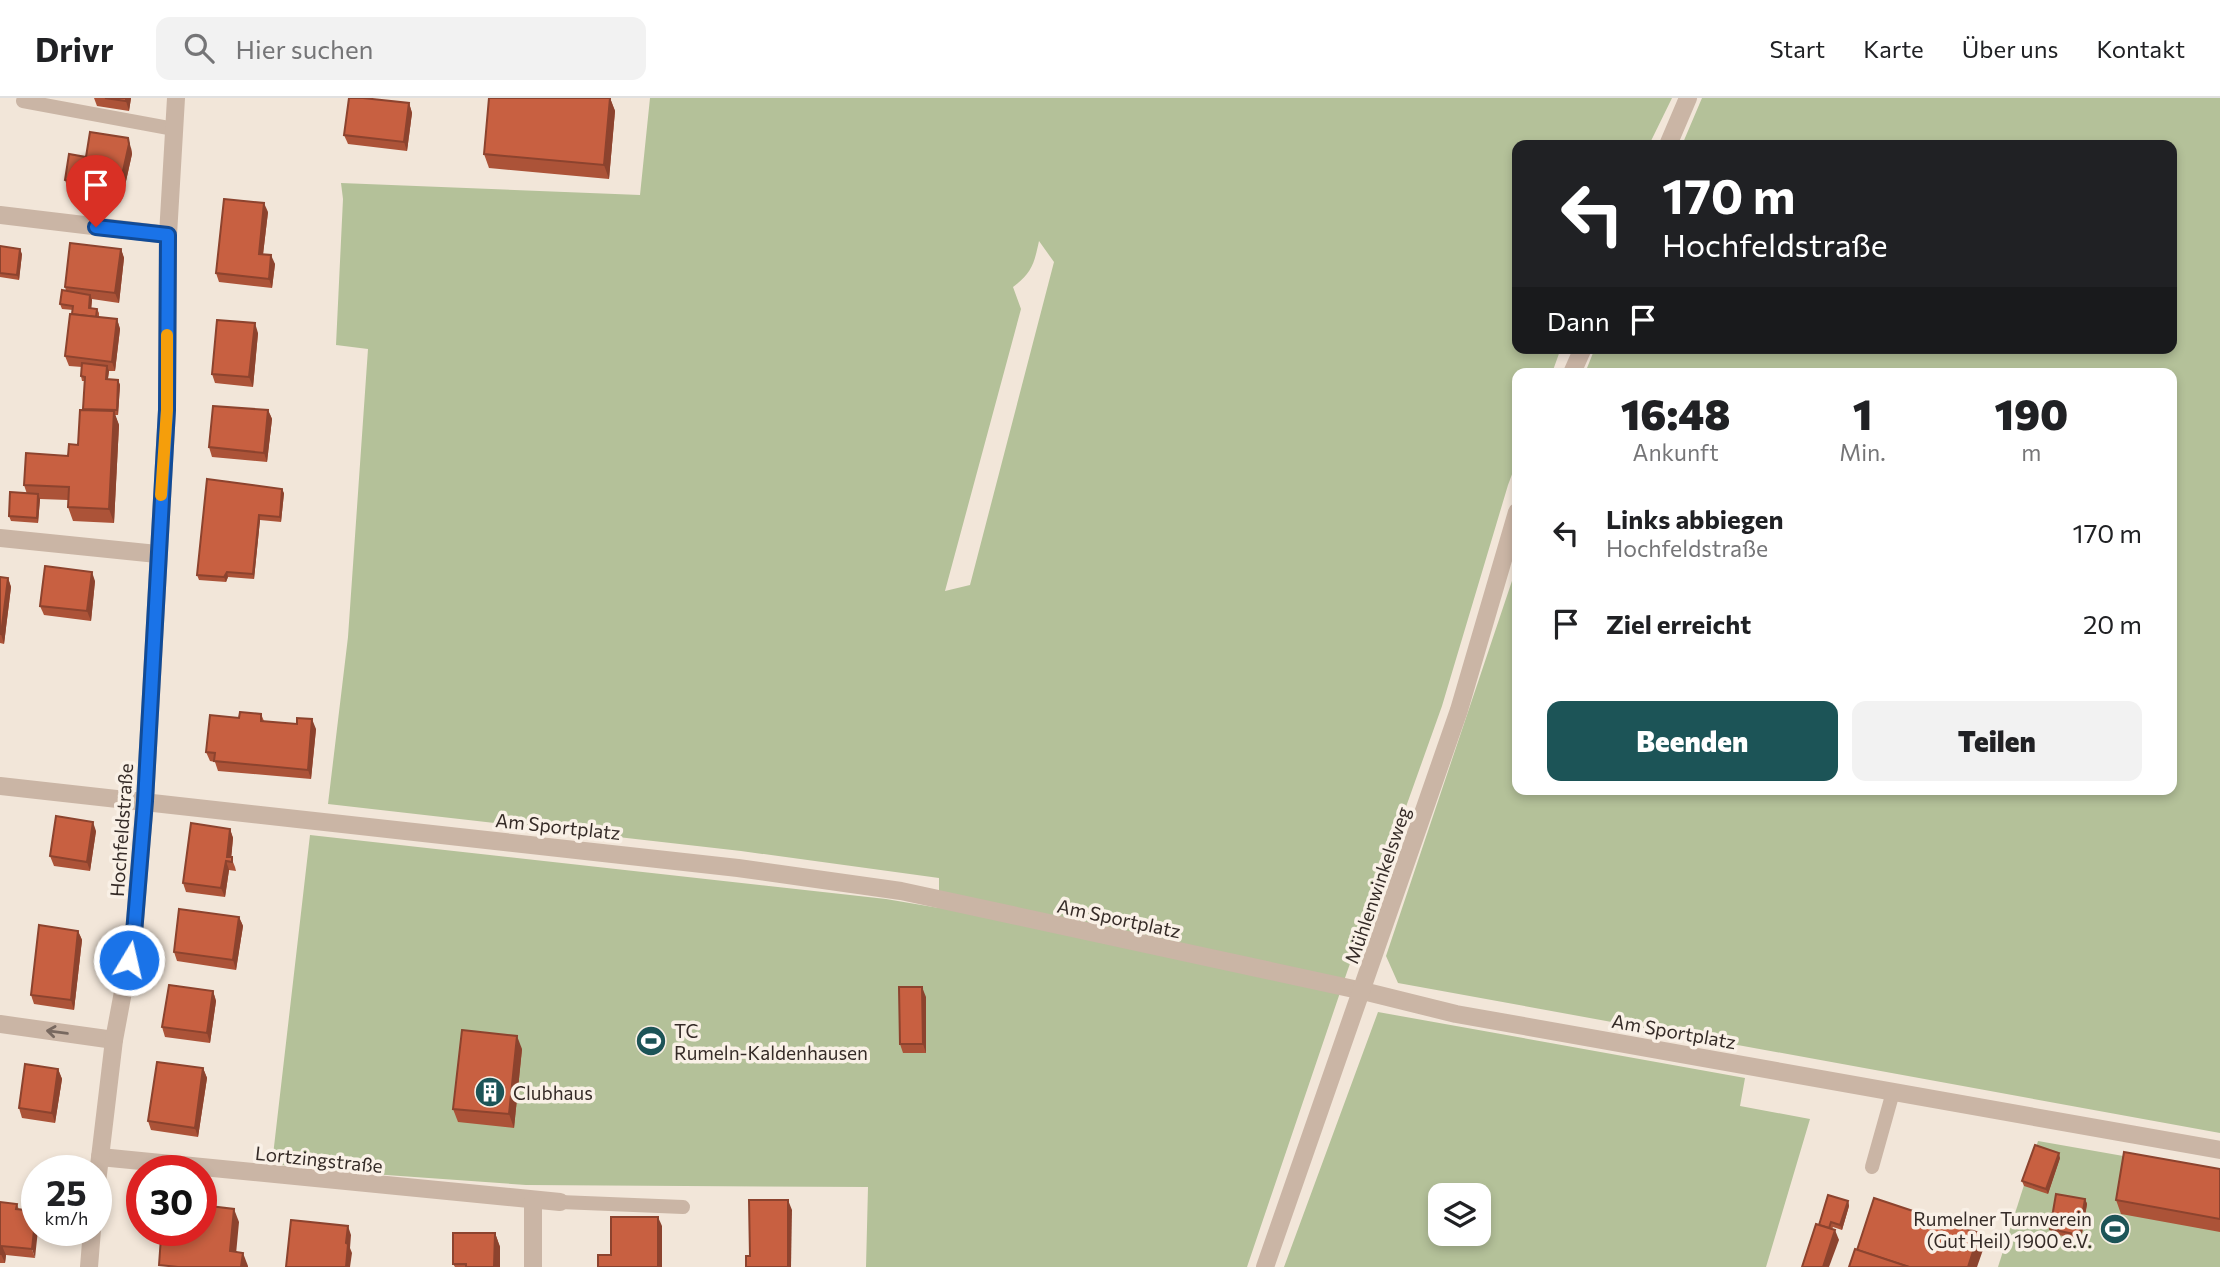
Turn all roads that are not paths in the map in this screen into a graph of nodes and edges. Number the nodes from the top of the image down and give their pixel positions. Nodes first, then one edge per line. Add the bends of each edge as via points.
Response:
1 (176, 98) edge
2 (1688, 98) edge
3 (23, 101) dead end
4 (174, 129) junction
5 (1670, 140) edge
6 (0, 215) edge
7 (168, 235) junction
8 (1512, 529) edge
9 (0, 538) edge
10 (157, 555) junction
11 (0, 786) edge
12 (145, 801) junction
13 (1363, 991) junction
14 (0, 1024) edge
15 (114, 1040) junction
16 (1893, 1092) junction
17 (2220, 1150) edge
18 (100, 1155) edge
19 (112, 1158) edge
20 (1872, 1167) dead end
21 (533, 1200) junction
22 (560, 1202) joint
23 (683, 1207) dead end
24 (91, 1246) edge
25 (89, 1267) edge
26 (533, 1267) edge
27 (1265, 1267) edge

1 - 4 street, Hochfeldstraße
2 - 5 street
3 - 4 lane
4 - 7 street, Hochfeldstraße
6 - 7 street
7 - 10 street, Hochfeldstraße via 167,410
8 - 13 street, Mühlenwinkelsweg via 1460,710
9 - 10 street
10 - 12 street, Hochfeldstraße
11 - 12 street, Am Sportplatz
12 - 13 street, Am Sportplatz via 738,868 901,891
12 - 15 street, Hochfeldstraße via 134,933
13 - 16 street, Am Sportplatz via 1456,1014
13 - 27 street, Mühlenwinkelsweg
15 -> 14 street
15 - 18 street, Hochfeldstraße
16 - 17 street, Am Sportplatz
16 - 20 lane
19 - 21 street, Lortzingstraße
21 - 22 street, Lortzingstraße
21 - 26 street
22 - 23 lane, Lortzingstraße
24 - 25 street

